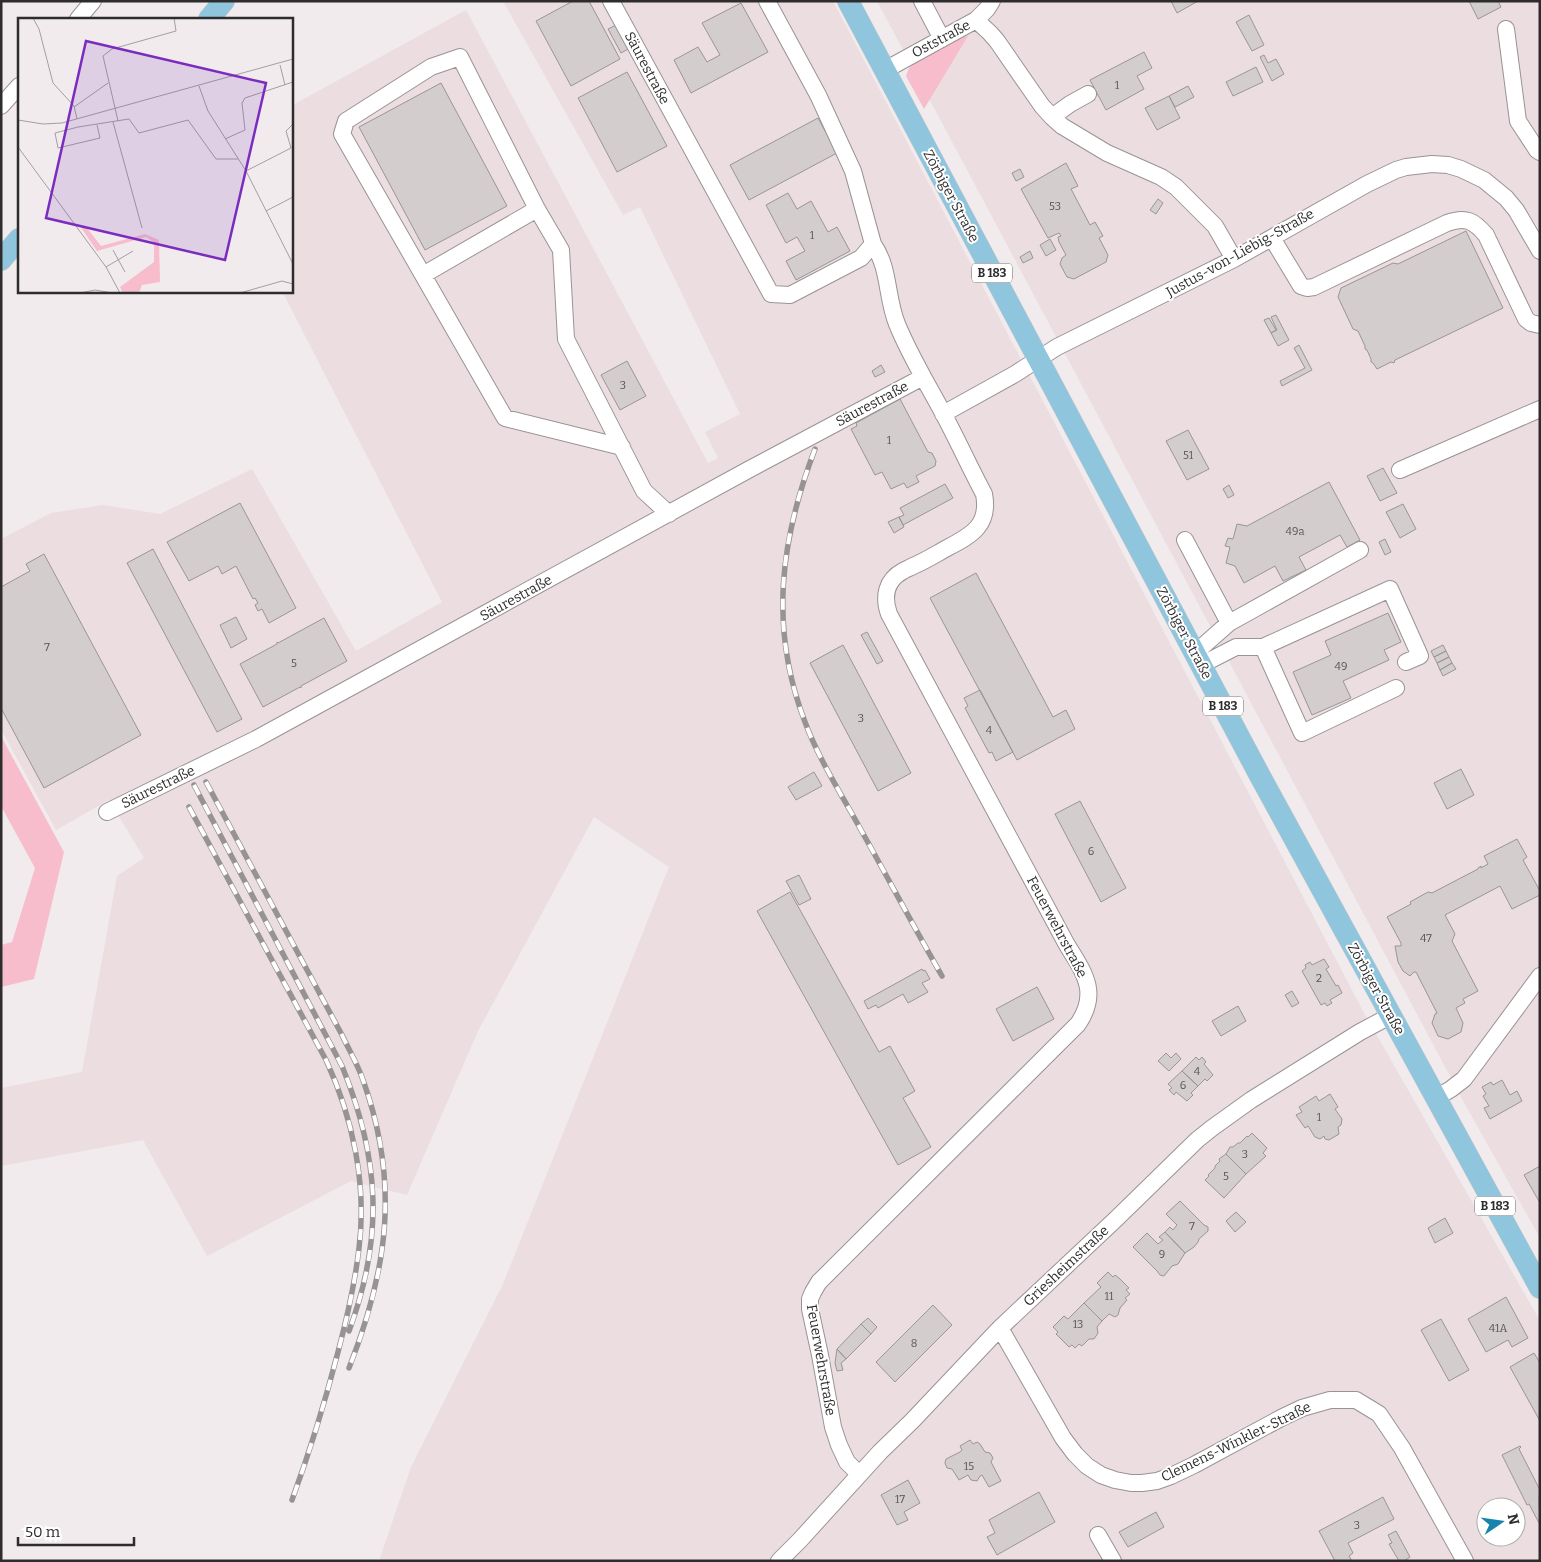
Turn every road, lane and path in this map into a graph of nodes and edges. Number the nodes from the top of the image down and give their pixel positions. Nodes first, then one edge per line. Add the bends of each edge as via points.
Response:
1 (94, 1) edge
2 (224, 1) edge
3 (611, 1) edge
4 (767, 1) edge
5 (848, 1) edge
6 (922, 1) edge
7 (992, 1) edge
8 (79, 18) edge
9 (210, 18) edge
10 (976, 20) junction
11 (1506, 29) dead end
12 (942, 39) junction
13 (885, 70) junction
14 (18, 87) edge
15 (1088, 94) dead end
16 (1, 106) edge
17 (1052, 117) junction
18 (1540, 152) edge
19 (537, 209) junction
20 (1272, 238) junction
21 (18, 241) edge
22 (873, 244) junction
23 (1540, 251) edge
24 (1234, 258) junction
25 (1, 260) edge
26 (422, 275) junction
27 (1540, 325) edge
28 (1038, 359) junction
29 (923, 377) junction
30 (1540, 409) edge
31 (943, 414) junction
32 (622, 447) junction
33 (1400, 470) dead end
34 (669, 514) junction
35 (1185, 540) dead end
36 (1360, 550) dead end
37 (1229, 623) junction
38 (1264, 647) junction
39 (1198, 659) junction
40 (1406, 662) dead end
41 (1396, 688) dead end
42 (107, 812) dead end
43 (1540, 976) edge
44 (1390, 1016) junction
45 (1436, 1098) junction
46 (1540, 1288) edge
47 (1000, 1328) junction
48 (860, 1474) junction
49 (1098, 1535) dead end
50 (779, 1561) edge
51 (1113, 1561) edge
52 (1465, 1561) edge

1 - 8 street
2 - 9 main road
3 - 22 street, Säurestraße via 771,294 790,295 861,258
4 - 22 street, Säurestraße via 818,95 853,171
5 - 13 main road, Zörbiger Straße / B 183
6 - 12 street
7 - 10 street, Oststraße
10 - 12 street, Oststraße
10 - 17 street via 990,33
11 - 18 street via 1518,121
12 - 13 street, Oststraße
13 - 28 main road, Zörbiger Straße / B 183
14 - 16 street
15 - 17 street
17 - 24 street via 1107,153 1176,187 1215,226
19 - 26 street
19 - 26 street via 460,57 431,67 346,121 342,134
19 - 32 street via 561,250 566,339
20 - 23 street, Justus-von-Liebig-Straße via 1396,170 1417,165 1448,165 1484,180 1506,198
20 - 24 street, Justus-von-Liebig-Straße
20 - 27 street via 1301,286 1306,288 1447,223 1470,221 1486,235 1526,318
21 - 25 main road
22 - 29 street, Säurestraße via 887,277 896,322
24 - 28 street, Justus-von-Liebig-Straße
26 - 32 street via 505,418
28 - 31 street
28 - 39 main road, Zörbiger Straße / B 183
29 - 31 street, Säurestraße
29 - 34 street, Säurestraße
30 - 33 street
31 - 48 street, Feuerwehrstraße via 984,494 983,520 968,537 897,574 888,586 886,607 1067,946 1084,972 1089,998 1078,1024 812,1292 810,1308 833,1427 847,1462
32 - 34 street via 644,491
34 - 42 street, Säurestraße via 256,740
35 - 37 street
36 - 37 street
37 - 39 street
38 - 39 street via 1236,647
38 - 40 street via 1390,589 1420,656
38 - 41 street via 1302,732
39 - 44 main road, Zörbiger Straße / B 183
43 - 45 street via 1464,1079
44 - 45 main road, Zörbiger Straße / B 183
44 - 47 street, Griesheimstraße via 1251,1100 1212,1128
45 - 46 main road, Zörbiger Straße / B 183
47 - 48 street, Griesheimstraße
47 - 52 street, Clemens-Winkler-Straße via 1075,1454 1101,1475 1123,1482 1142,1483 1164,1478 1302,1408 1330,1400 1356,1400 1379,1414 1398,1442
48 - 50 street, Griesheimstraße
49 - 51 street

